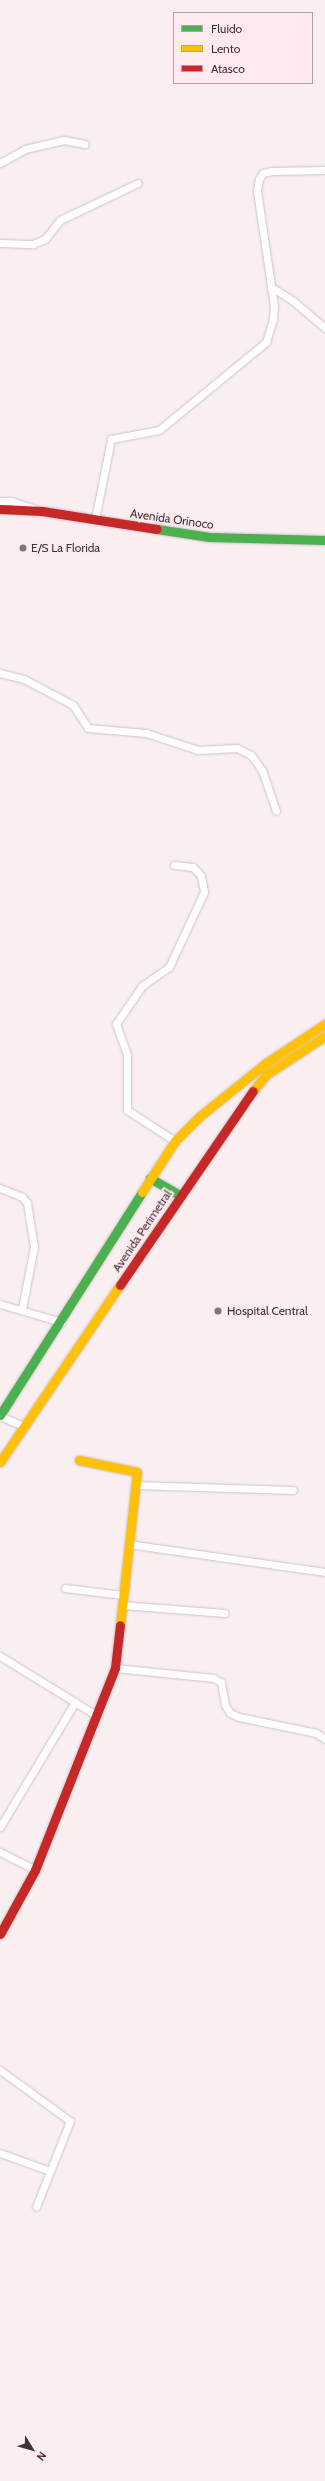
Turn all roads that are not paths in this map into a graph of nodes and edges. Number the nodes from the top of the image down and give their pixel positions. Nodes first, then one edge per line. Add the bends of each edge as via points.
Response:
1 (85, 144) dead end
2 (0, 163) edge
3 (325, 170) edge
4 (138, 183) dead end
5 (0, 243) edge
6 (271, 287) junction
7 (325, 328) edge
8 (0, 501) edge
9 (0, 509) edge
10 (17, 510) junction
11 (42, 511) junction
12 (0, 516) edge
13 (95, 519) junction
14 (325, 540) edge
15 (0, 673) edge
16 (276, 811) dead end
17 (174, 865) dead end
18 (325, 1024) edge
19 (325, 1036) edge
20 (175, 1141) junction
21 (150, 1178) junction
22 (0, 1188) edge
23 (180, 1195) junction
24 (0, 1304) edge
25 (22, 1308) junction
26 (61, 1322) junction
27 (0, 1416) edge
28 (24, 1426) junction
29 (79, 1460) dead end
30 (0, 1462) edge
31 (135, 1485) junction
32 (293, 1490) dead end
33 (128, 1544) junction
34 (325, 1572) edge
35 (65, 1588) dead end
36 (123, 1595) junction
37 (122, 1605) junction
38 (224, 1613) dead end
39 (0, 1656) edge
40 (115, 1668) junction
41 (75, 1702) junction
42 (96, 1714) junction
43 (325, 1738) edge
44 (0, 1826) edge
45 (0, 1852) edge
46 (35, 1870) junction
47 (0, 1934) edge
48 (0, 2070) edge
49 (0, 2153) edge
50 (50, 2171) junction
51 (36, 2207) dead end

1 - 2 street via 64,140 25,149
3 - 6 street via 272,171 263,173 259,179 257,191
4 - 5 street via 60,220 45,239 33,244
6 - 7 street via 292,300
6 - 13 street via 273,320 266,342 159,430 111,439
8 - 11 street via 11,501
9 - 10 main road, Avenida Orinoco
10 - 11 main road, Avenida Orinoco
10 - 12 main road, Avenida Orinoco
11 - 13 main road, Avenida Orinoco
13 - 14 main road, Avenida Orinoco via 208,537
15 - 16 street via 24,679 73,705 88,728 146,732 198,750 237,748 247,753 262,770
17 - 20 street via 193,867 201,876 204,892 169,967 142,986 116,1024 127,1055 127,1110
18 - 20 main road, Avenida Perimetral via 266,1063 200,1116
19 - 23 main road, Avenida Perimetral via 267,1074
20 - 21 main road, Avenida Perimetral
21 - 23 main road
21 - 26 main road, Avenida Perimetral
22 - 25 street via 22,1197 27,1203 34,1247
23 - 28 main road, Avenida Perimetral
24 - 25 street
25 - 26 street
26 - 27 main road, Avenida Perimetral
27 - 28 street
28 - 30 main road, Avenida Perimetral
29 - 31 main road via 137,1472
31 - 32 street
31 - 33 main road
33 - 34 street
33 - 36 main road
35 - 36 street
36 - 37 main road
37 - 38 street
37 - 40 main road
39 - 41 street
40 - 42 main road
40 - 43 street via 213,1678 221,1682 225,1705 230,1712 239,1717 316,1733
41 - 42 street
41 - 44 street
42 - 46 main road
45 - 46 street
46 - 47 main road
48 - 50 street via 70,2121
49 - 50 street
50 - 51 street

